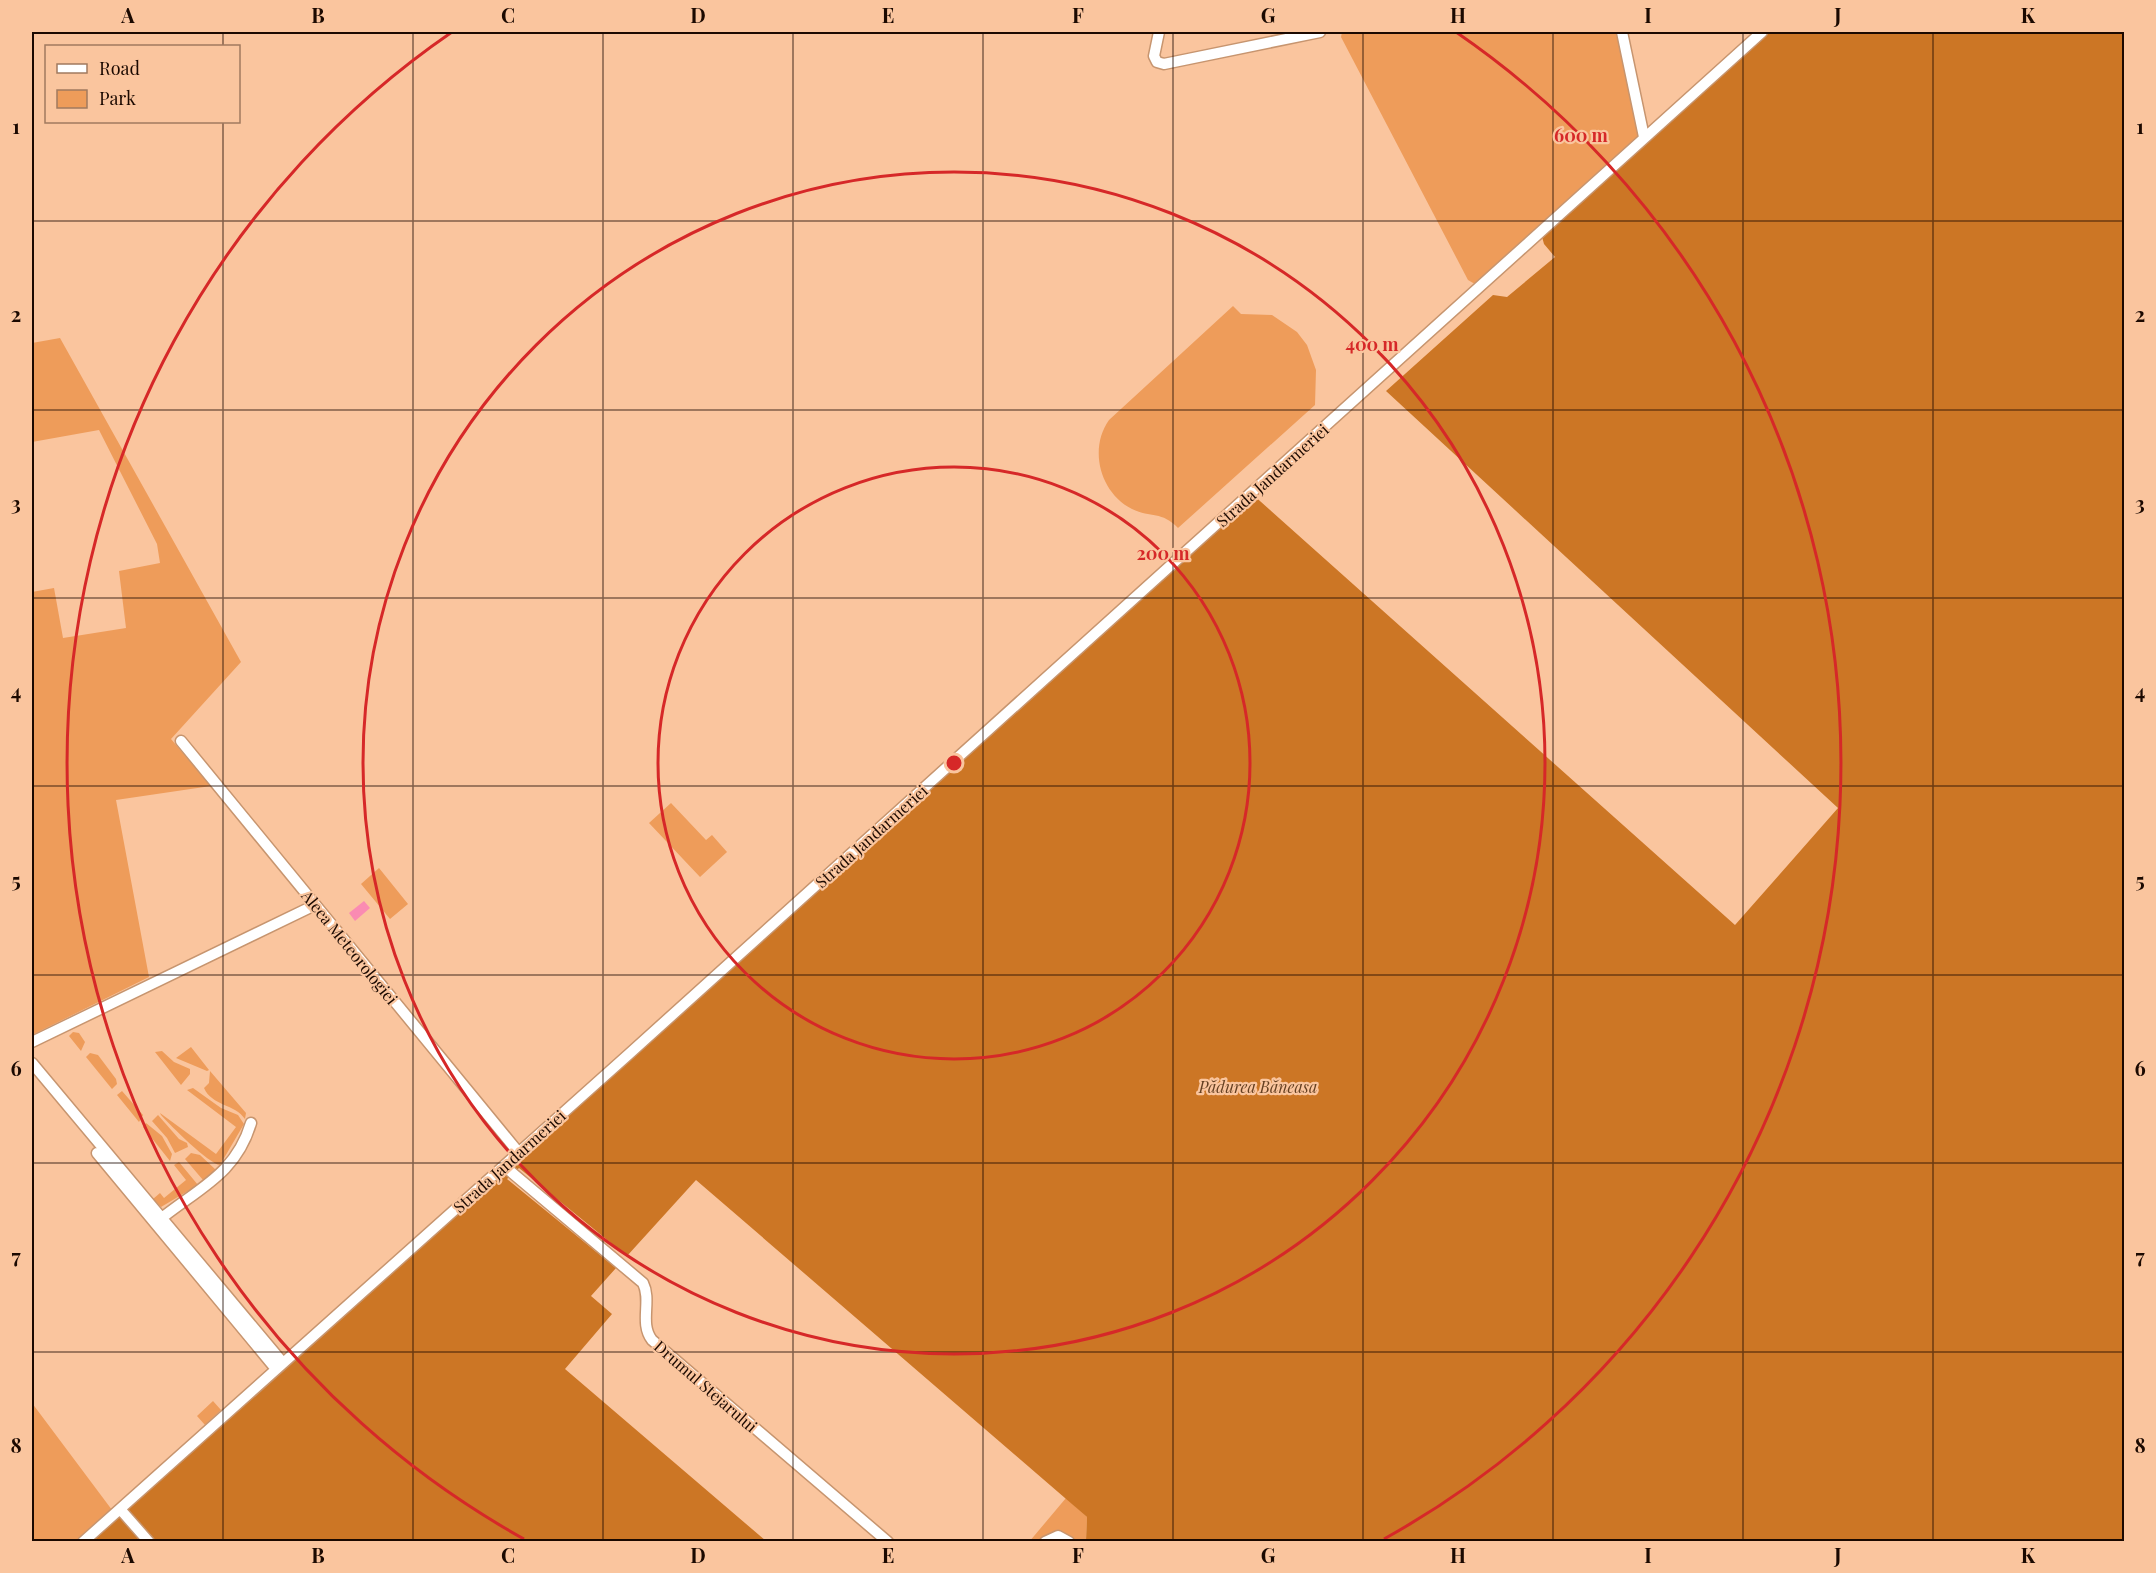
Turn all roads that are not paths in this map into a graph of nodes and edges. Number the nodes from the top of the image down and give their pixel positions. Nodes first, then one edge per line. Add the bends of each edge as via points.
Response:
1 (1160, 32) edge
2 (1320, 32) edge
3 (1622, 32) edge
4 (1762, 32) edge
5 (1644, 137) junction
6 (181, 741) dead end
7 (315, 905) junction
8 (32, 1042) edge
9 (32, 1063) edge
10 (251, 1123) dead end
11 (97, 1153) dead end
12 (519, 1153) junction
13 (504, 1166) junction
14 (163, 1217) junction
15 (280, 1366) junction
16 (120, 1509) junction
17 (83, 1542) edge
18 (149, 1542) edge
19 (888, 1542) edge
20 (1045, 1542) edge
21 (1069, 1542) edge

1 - 2 street via 1154,51 1157,62 1164,64
3 - 5 street
4 - 5 street, Strada Jandarmeriei
5 - 12 street, Strada Jandarmeriei
6 - 7 street, Aleea Meteorologiei
7 - 8 street
7 - 12 street, Aleea Meteorologiei
9 - 14 street
10 - 14 street via 242,1148 225,1171
11 - 15 street
12 - 13 street, Strada Jandarmeriei
13 - 15 street, Strada Jandarmeriei
13 - 19 street, Drumul Stejarului via 643,1283 646,1331 652,1340
14 - 15 street
15 - 16 street, Strada Jandarmeriei
16 - 17 street, Strada Jandarmeriei
16 - 18 street
20 - 21 street via 1058,1536

